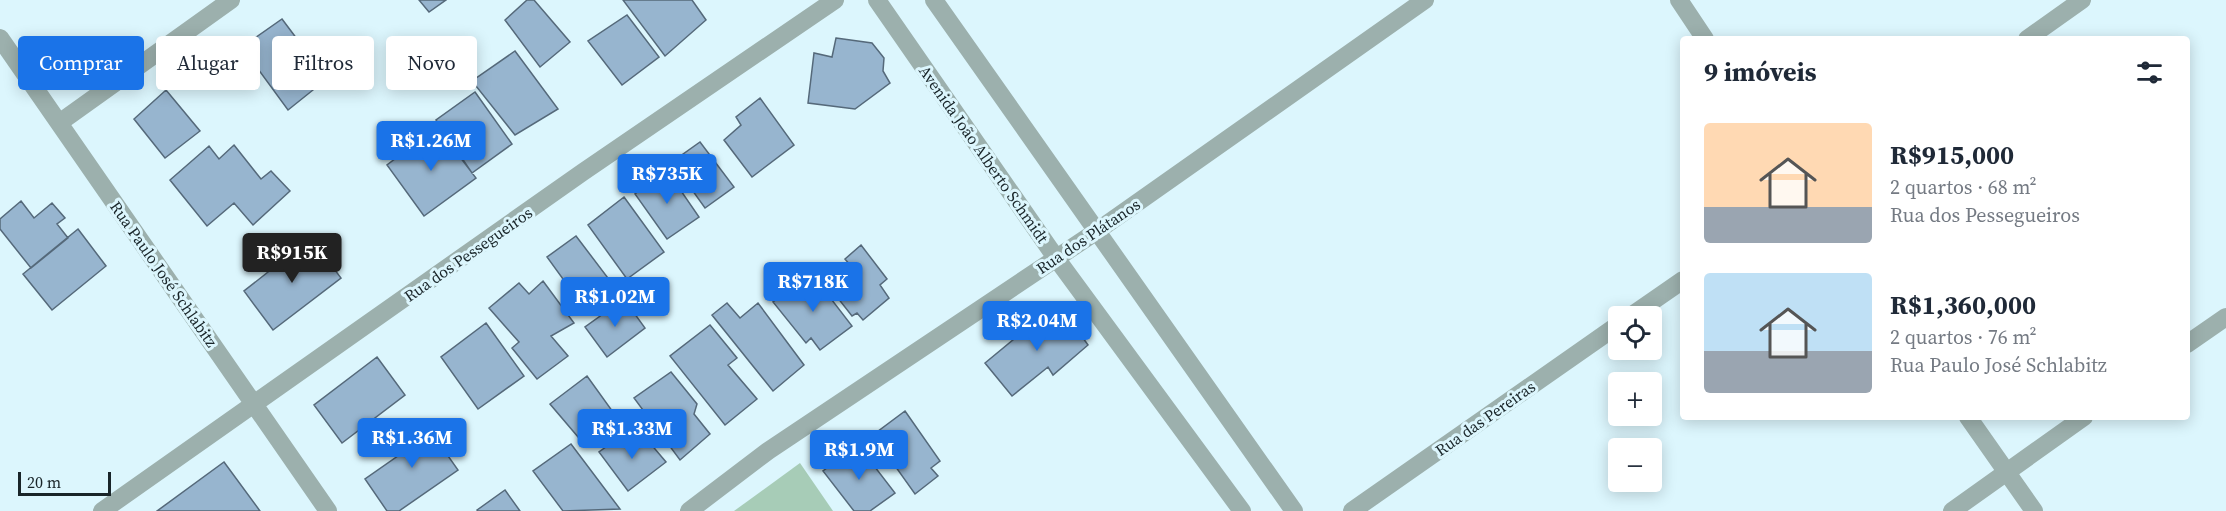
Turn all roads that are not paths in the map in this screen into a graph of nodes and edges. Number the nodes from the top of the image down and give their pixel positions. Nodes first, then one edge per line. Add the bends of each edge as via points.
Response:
1 (231, 0) edge
2 (835, 0) edge
3 (877, 0) edge
4 (934, 0) edge
5 (1425, 0) edge
6 (1679, 0) edge
7 (2082, 0) edge
8 (1703, 36) edge
9 (2031, 36) edge
10 (0, 38) edge
11 (60, 123) junction
12 (1097, 231) junction
13 (1056, 258) junction
14 (1680, 282) edge
15 (1645, 306) edge
16 (2226, 317) edge
17 (1608, 332) edge
18 (2190, 342) edge
19 (255, 406) junction
20 (1970, 420) edge
21 (2080, 420) edge
22 (2007, 471) junction
23 (102, 511) edge
24 (328, 511) edge
25 (689, 511) edge
26 (1242, 511) edge
27 (1294, 511) edge
28 (1352, 511) edge
29 (1952, 511) edge
30 (2034, 511) edge

1 - 11 street
2 - 19 street, Rua dos Pessegueiros via 583,172
3 - 13 street, Avenida João Alberto Schmidt
4 - 12 street
5 - 12 street, Rua dos Plátanos
6 - 8 street
7 - 9 street
10 - 11 street, Rua Paulo José Schlabitz
11 - 19 street, Rua Paulo José Schlabitz
12 - 13 street, Rua dos Plátanos
12 - 27 street
13 - 25 street, Rua dos Plátanos via 768,451
13 - 26 street, Avenida João Alberto Schmidt
14 - 15 street
16 - 18 street
17 - 28 street, Rua das Pereiras
19 - 23 street, Rua dos Pessegueiros
19 - 24 street, Rua Paulo José Schlabitz
20 - 22 street
21 - 22 street
22 - 29 street
22 - 30 street

